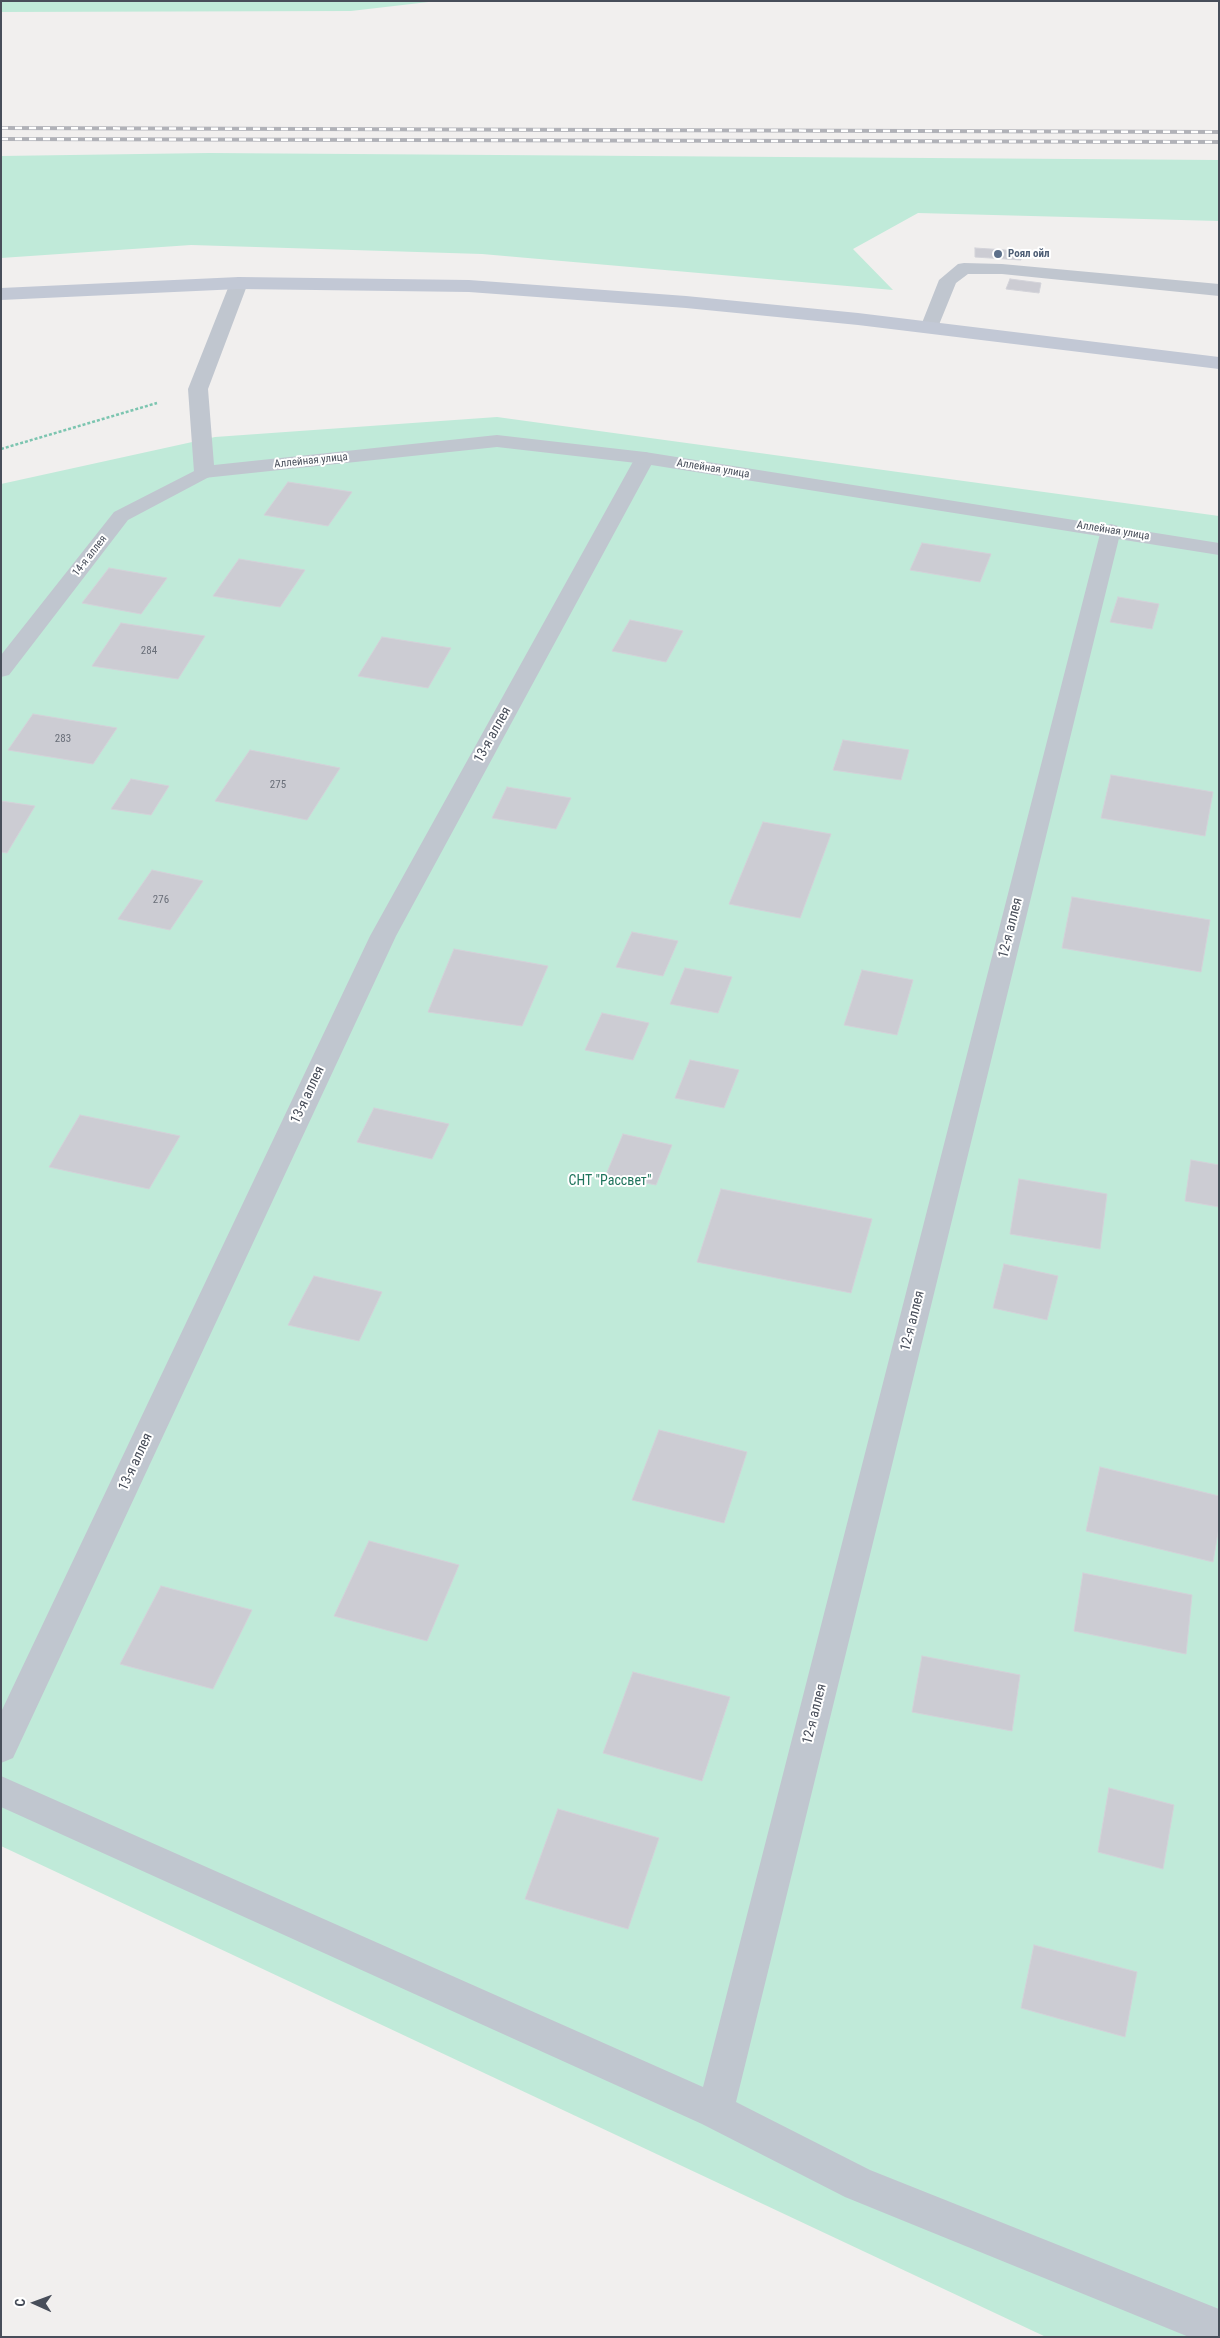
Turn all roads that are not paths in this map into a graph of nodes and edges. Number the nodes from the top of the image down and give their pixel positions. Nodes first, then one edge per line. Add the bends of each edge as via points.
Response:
1 (239, 283) junction
2 (1219, 290) edge
3 (1, 294) edge
4 (929, 328) junction
5 (1219, 364) edge
6 (645, 458) junction
7 (204, 472) junction
8 (1111, 530) junction
9 (1219, 549) edge
10 (1, 670) edge
11 (1, 1748) edge
12 (1, 1791) edge
13 (715, 2111) junction
14 (1219, 2329) edge

1 - 3 street
1 - 4 street via 469,286 686,302
1 - 7 street via 198,389
2 - 4 street via 964,268 948,280
4 - 5 street
6 - 7 street, Аллейная улица via 496,441
6 - 8 street, Аллейная улица
6 - 11 street, 13-я аллея via 383,936
7 - 10 street, 14-я аллея via 121,516
8 - 9 street, Аллейная улица
8 - 13 street, 12-я аллея
12 - 13 street
13 - 14 street via 858,2184

